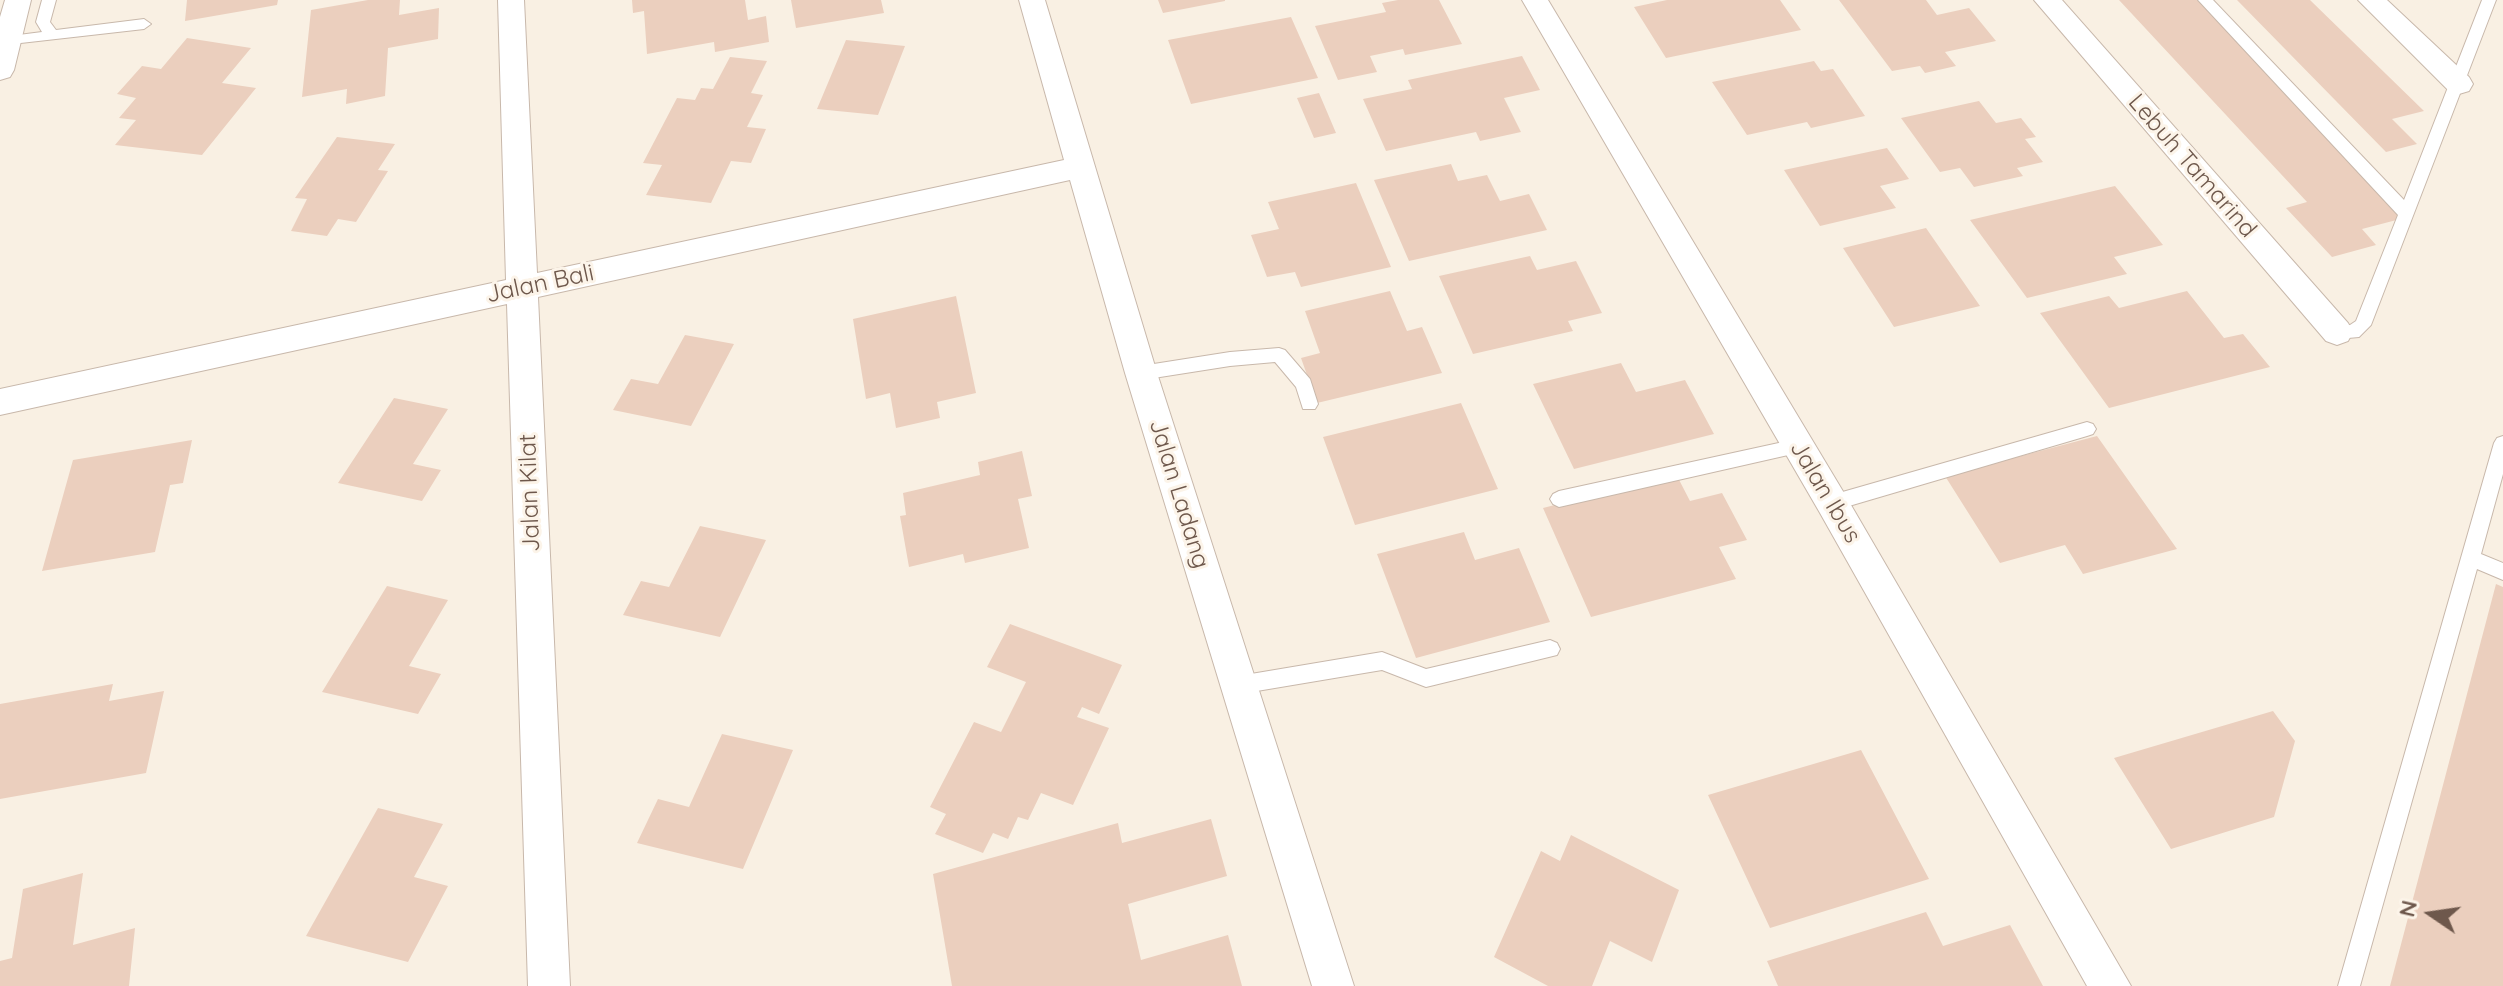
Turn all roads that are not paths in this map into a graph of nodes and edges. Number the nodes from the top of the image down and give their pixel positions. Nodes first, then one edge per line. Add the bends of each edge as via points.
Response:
1 (18, 0) edge
2 (49, 0) edge
3 (511, 0) edge
4 (1032, 0) edge
5 (1535, 0) edge
6 (2047, 0) edge
7 (2205, 0) edge
8 (2371, 0) edge
9 (2489, 0) edge
10 (144, 24) dead end
11 (53, 36) junction
12 (8, 41) junction
13 (0, 70) edge
14 (2459, 84) junction
15 (1080, 167) junction
16 (2407, 214) junction
17 (523, 288) junction
18 (2337, 332) joint
19 (1141, 373) junction
20 (0, 402) edge
21 (1309, 404) dead end
22 (2087, 429) dead end
23 (2503, 443) edge
24 (1797, 446) junction
25 (1559, 499) dead end
26 (1832, 503) junction
27 (2469, 557) junction
28 (2503, 572) edge
29 (1550, 649) dead end
30 (1239, 685) junction
31 (549, 986) edge
32 (1333, 986) edge
33 (2110, 986) edge
34 (2349, 986) edge

1 - 12 street
2 - 11 lane via 43,22
3 - 17 street, Jalan Kilat
4 - 15 street, Jalan Ladang
5 - 24 street, Jalan Ibus
6 - 18 street, Lebuh Tamarind
7 - 16 lane
8 - 14 street
9 - 14 lane
10 - 11 lane
11 - 12 lane
12 - 13 street
14 - 16 lane
15 - 17 street, Jalan Bali
15 - 19 street, Jalan Ladang
16 - 18 lane via 2363,325 2353,332
17 - 20 street, Jalan Bali
17 - 31 street, Jalan Kilat
19 - 21 lane via 1279,355 1304,384
19 - 30 street, Jalan Ladang
22 - 26 lane
23 - 27 lane
24 - 25 lane
24 - 26 street, Jalan Ibus
26 - 33 street, Jalan Ibus
27 - 28 lane
27 - 34 lane
29 - 30 lane via 1426,678 1382,661
30 - 32 street, Jalan Ladang

